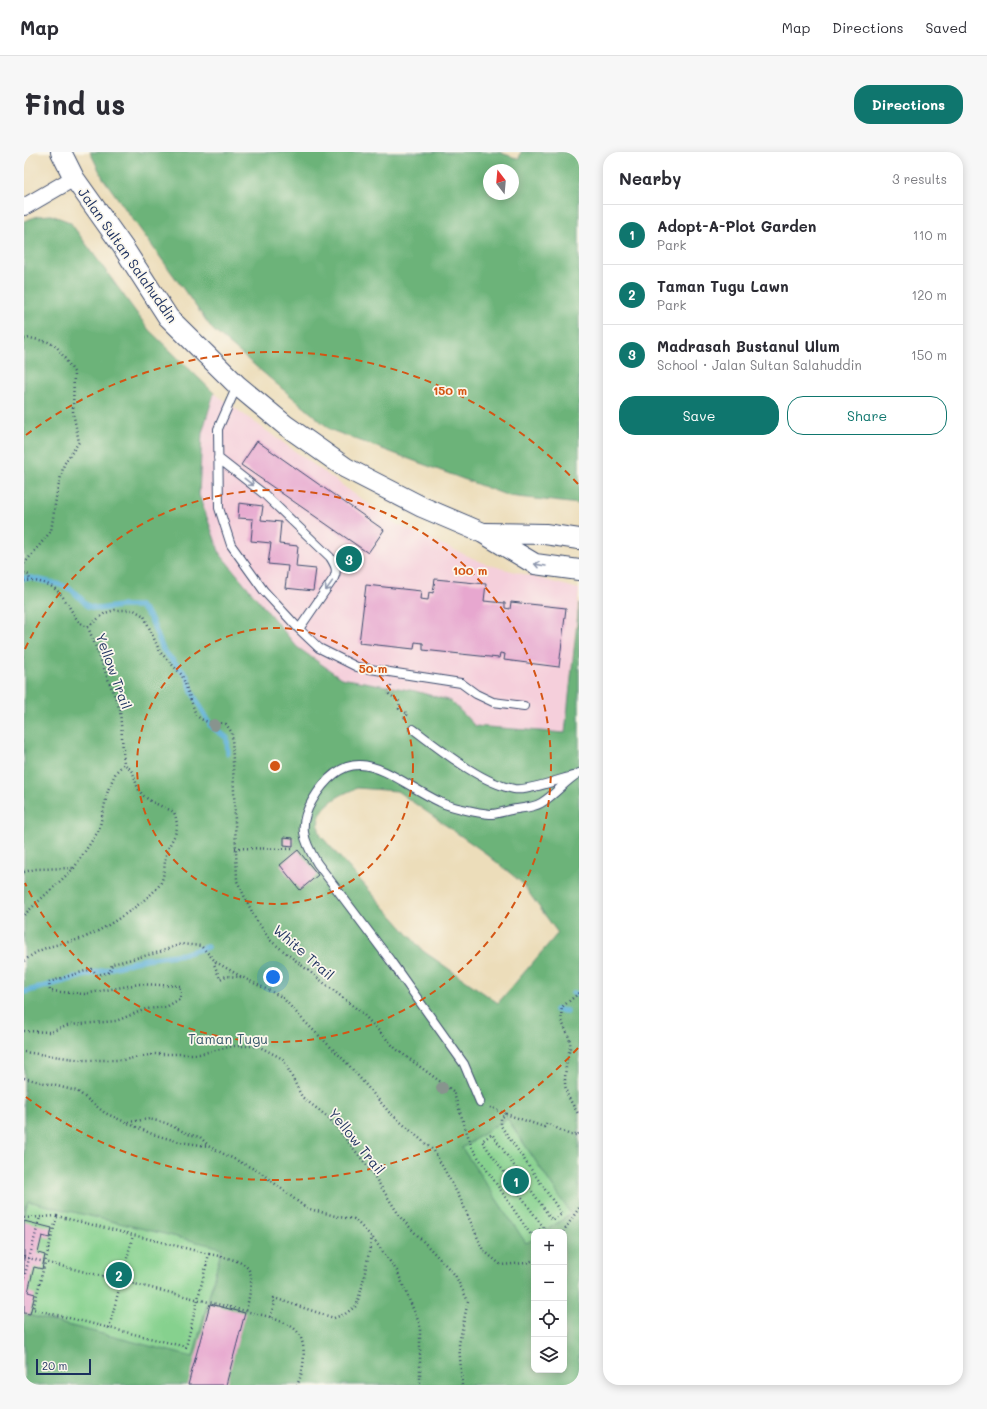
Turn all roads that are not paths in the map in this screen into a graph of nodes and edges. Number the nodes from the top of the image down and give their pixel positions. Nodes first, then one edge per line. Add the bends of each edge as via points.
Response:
1 (61, 152) edge
2 (74, 178) junction
3 (24, 207) edge
4 (238, 386) junction
5 (218, 458) junction
6 (483, 533) junction
7 (579, 539) edge
8 (579, 570) edge
9 (299, 629) junction
10 (524, 706) dead end
11 (414, 729) road end
12 (577, 774) edge
13 (480, 1102) dead end

1 - 2 street, Jalan Sultan Salahuddin
2 - 3 street
2 - 4 street, Jalan Sultan Salahuddin via 168,317
4 - 5 lane via 218,429
4 - 6 street, Jalan Sultan Salahuddin via 285,425 346,468 422,507
5 - 9 lane via 219,508 231,545 264,591
5 -> 9 lane via 264,494 334,564 337,571 334,578
6 - 7 street, Jalan Sultan Salahuddin via 544,534
8 -> 6 street, Jalan Sultan Salahuddin via 535,564
9 - 10 lane via 319,648 357,667 460,683 493,702
11 - 12 lane via 450,756 492,782 515,789
12 - 13 lane via 540,804 491,814 442,803 370,766 355,765 336,771 324,781 304,818 303,835 307,848 464,1064

